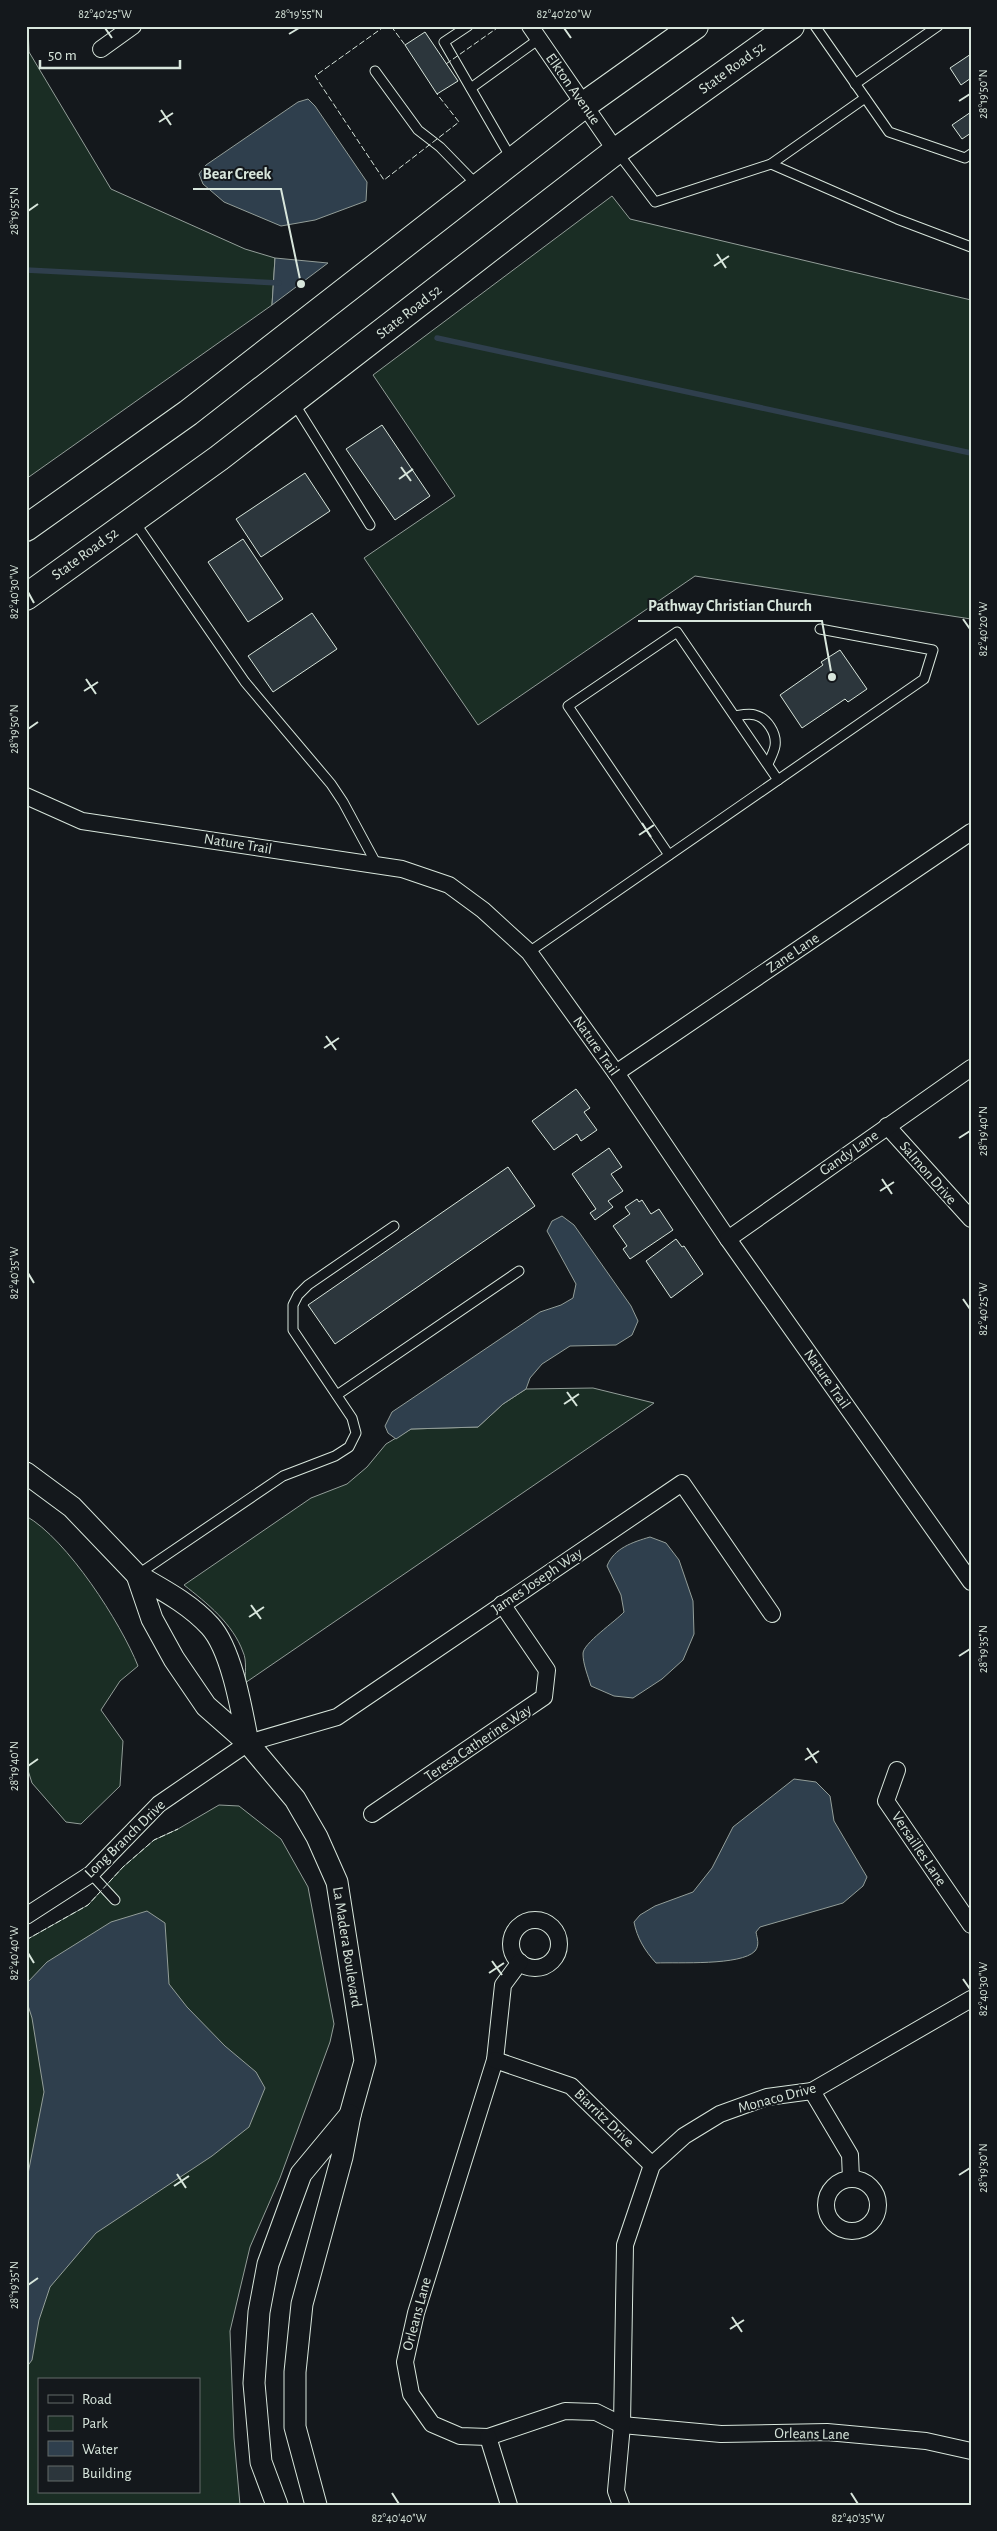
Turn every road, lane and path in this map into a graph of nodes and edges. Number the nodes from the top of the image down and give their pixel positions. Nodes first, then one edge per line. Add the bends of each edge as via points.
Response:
1 (133, 26) edge
2 (468, 26) edge
3 (695, 26) edge
4 (791, 26) edge
5 (815, 26) edge
6 (938, 26) edge
7 (534, 33) edge
8 (101, 49) dead end
9 (375, 71) dead end
10 (856, 84) junction
11 (471, 88) junction
12 (865, 98) junction
13 (584, 105) junction
14 (616, 151) junction
15 (971, 154) edge
16 (513, 160) junction
17 (771, 164) junction
18 (478, 187) junction
19 (971, 247) edge
20 (293, 401) junction
21 (133, 520) junction
22 (370, 525) dead end
23 (26, 528) edge
24 (26, 597) edge
25 (820, 629) dead end
26 (735, 716) junction
27 (768, 764) junction
28 (778, 780) junction
29 (26, 796) edge
30 (971, 832) edge
31 (669, 855) junction
32 (377, 865) junction
33 (528, 952) junction
34 (971, 1068) edge
35 (616, 1074) junction
36 (887, 1126) junction
37 (971, 1219) edge
38 (394, 1226) dead end
39 (728, 1239) junction
40 (519, 1271) dead end
41 (337, 1395) junction
42 (26, 1473) edge
43 (137, 1575) junction
44 (971, 1582) edge
45 (502, 1604) junction
46 (772, 1614) dead end
47 (248, 1743) junction
48 (897, 1770) dead end
49 (372, 1814) dead end
50 (91, 1874) junction
51 (115, 1900) dead end
52 (26, 1916) edge
53 (971, 1925) edge
54 (520, 1962) dead end
55 (971, 1998) edge
56 (495, 2060) junction
57 (812, 2091) junction
58 (350, 2115) junction
59 (652, 2165) junction
60 (851, 2179) dead end
61 (622, 2425) junction
62 (488, 2437) junction
63 (971, 2452) edge
64 (277, 2505) edge
65 (316, 2505) edge
66 (509, 2505) edge
67 (621, 2505) edge

1 - 8 street
2 - 11 lane via 444,42
3 - 13 main road
4 - 14 main road, State Road 52
5 - 10 lane
6 - 10 lane
7 - 11 lane
7 - 13 street, Elkton Avenue
9 - 18 lane via 418,130
10 - 12 lane
11 - 16 lane
12 - 15 lane via 889,132 965,158
12 - 17 lane
13 - 14 street, Elkton Avenue
13 - 16 main road
14 - 17 lane via 655,202
14 - 20 main road, State Road 52
16 - 18 main road
17 - 19 lane via 897,219
18 - 23 main road via 188,413
20 - 21 main road, State Road 52
20 - 22 lane
21 - 24 main road, State Road 52
21 - 32 lane via 245,682 343,802
25 - 28 lane via 933,650 924,679
26 - 27 lane
26 - 27 lane via 753,714 763,718 770,727 775,747
26 - 31 lane via 677,632 568,706
27 - 28 lane
28 - 31 lane
29 - 32 street, Nature Trail via 82,820
30 - 35 street, Zane Lane
31 - 33 lane
32 - 33 street, Nature Trail via 402,869 449,885 483,910
33 - 35 street, Nature Trail
34 - 36 street, Gandy Lane
35 - 39 street, Nature Trail
36 - 37 street, Salmon Drive
36 - 39 street, Gandy Lane
38 - 41 lane via 308,1285 298,1294 293,1305 293,1330
39 - 44 street, Nature Trail
40 - 41 lane
41 - 43 lane via 352,1418 356,1433 349,1447 335,1456 283,1476
42 - 43 street, La Madera Boulevard via 72,1507
43 - 47 street, La Madera Boulevard via 152,1619 174,1659 206,1706
43 - 47 street, La Madera Boulevard via 184,1602 211,1627 227,1660
45 - 46 street, James Joseph Way via 682,1483
45 - 47 street, James Joseph Way via 337,1717
45 - 49 street, Teresa Catherine Way via 547,1670 544,1698
47 - 50 street, Long Branch Drive via 159,1804
47 - 58 street, La Madera Boulevard via 295,1799 318,1837 337,1882 364,2061
48 - 53 street, Versailles Lane via 886,1801
50 - 51 lane
50 - 52 street, Long Branch Drive
54 - 56 street, Orleans Lane via 503,1984
55 - 57 street, Monaco Drive
56 - 59 street, Biarritz Drive via 571,2086
56 - 62 street, Orleans Lane via 416,2313 405,2362 411,2394 432,2424 460,2436
57 - 59 street, Monaco Drive via 767,2097 720,2114 684,2136
57 - 60 street via 850,2155
58 - 64 street, La Madera Boulevard via 301,2174 268,2264 259,2312 254,2383 261,2462
58 - 65 street, La Madera Boulevard via 342,2157 302,2304 295,2372 295,2427
59 - 61 street, Monaco Drive via 625,2245
61 - 62 street, Orleans Lane via 596,2412 565,2411
61 - 63 street, Orleans Lane via 721,2434 827,2432 926,2440
61 - 67 street, Monaco Drive via 616,2491
62 - 66 street

